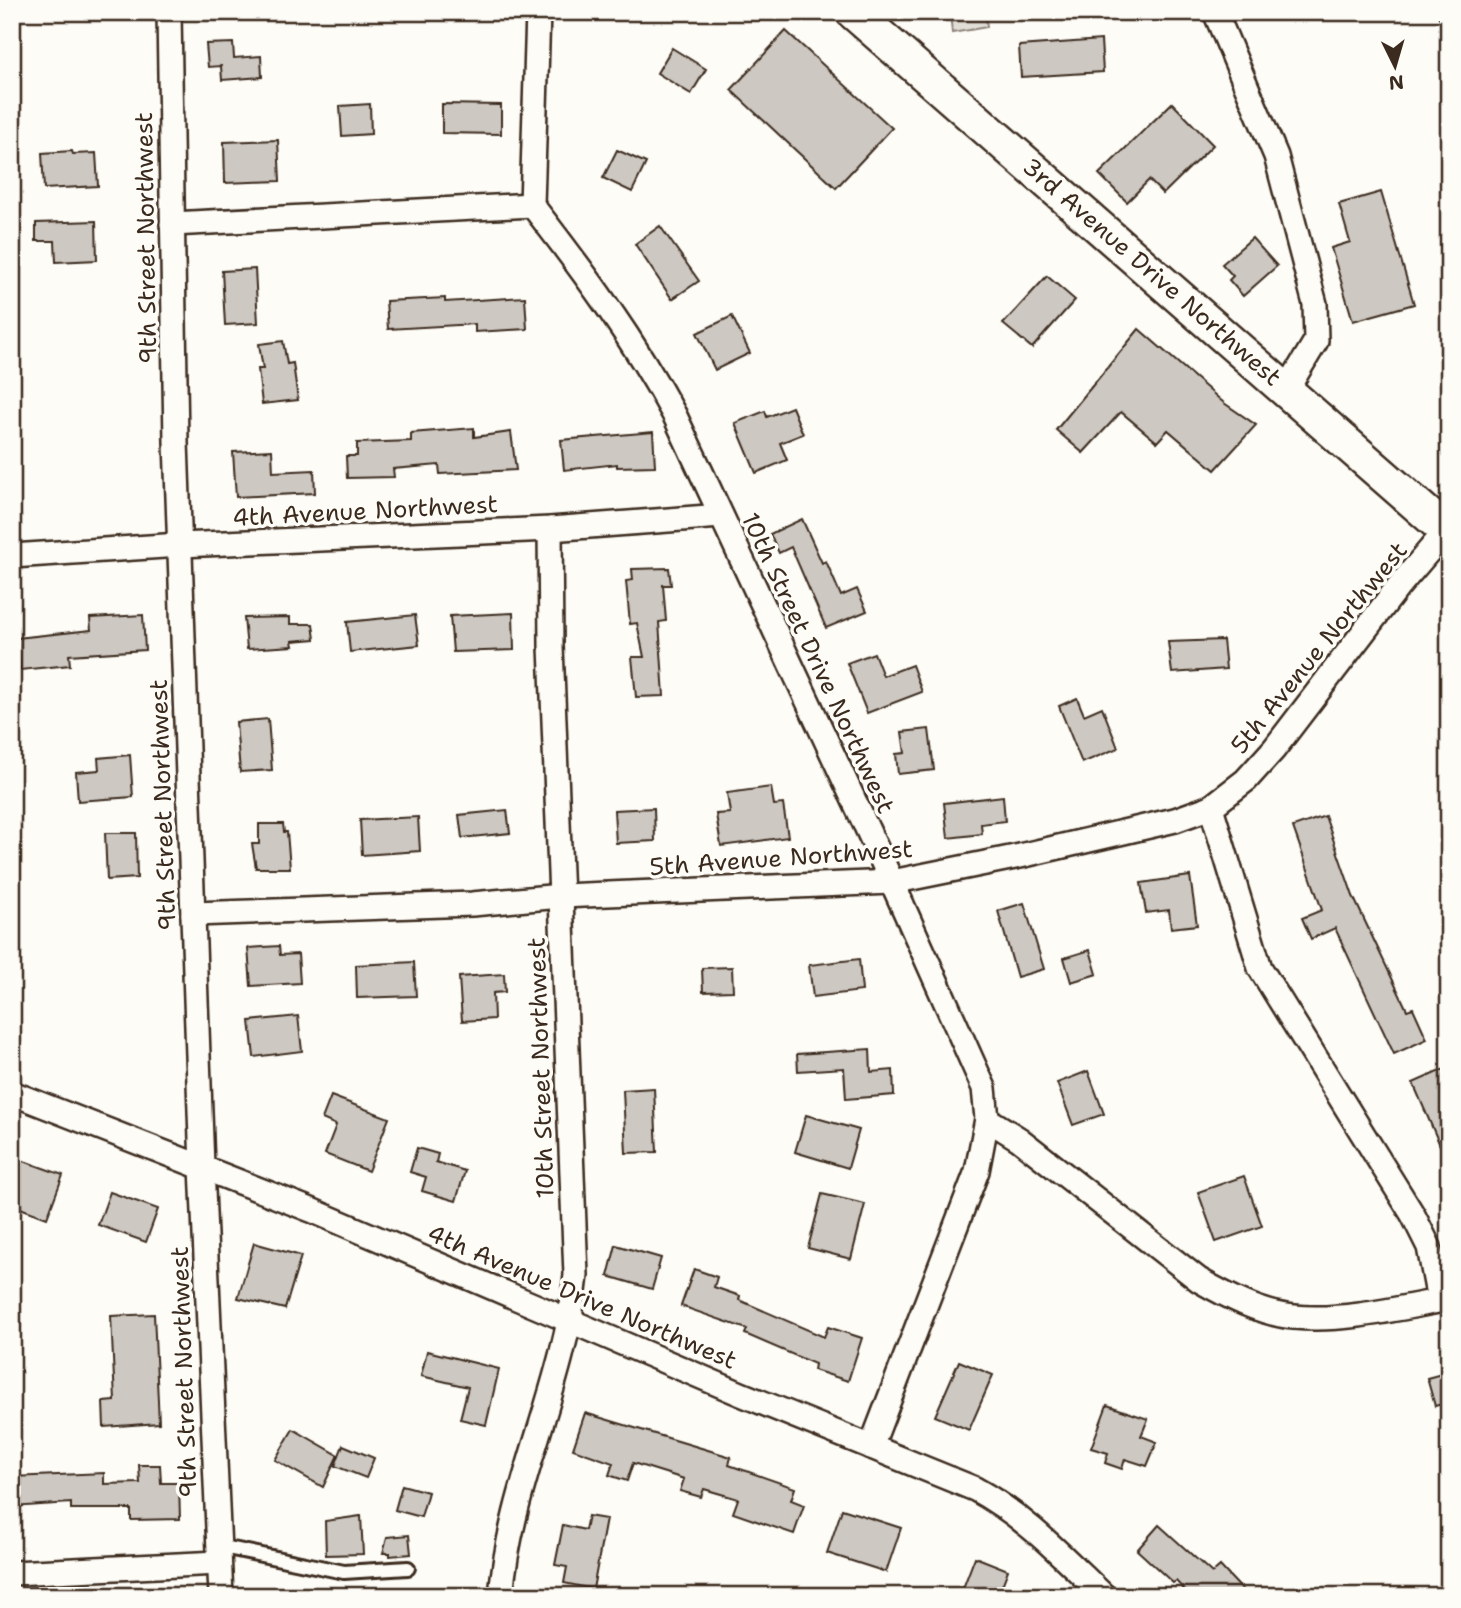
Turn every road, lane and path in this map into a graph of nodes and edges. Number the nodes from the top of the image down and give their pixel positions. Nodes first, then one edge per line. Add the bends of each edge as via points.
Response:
1 (169, 12) edge
2 (538, 12) edge
3 (853, 12) edge
4 (1215, 12) edge
5 (532, 205) junction
6 (172, 225) junction
7 (1287, 389) junction
8 (721, 516) junction
9 (550, 529) junction
10 (1448, 532) edge
11 (180, 545) junction
12 (12, 556) edge
13 (1211, 807) junction
14 (892, 882) junction
15 (561, 896) junction
16 (193, 914) junction
17 (12, 1093) edge
18 (987, 1119) junction
19 (202, 1167) junction
20 (1444, 1299) edge
21 (571, 1321) junction
22 (871, 1447) junction
23 (219, 1555) junction
24 (408, 1568) dead end
25 (12, 1573) edge
26 (221, 1596) edge
27 (501, 1596) edge
28 (1104, 1596) edge

1 - 6 street, 9th Street Northwest
2 - 5 street
3 - 7 main road, 3rd Avenue Drive Northwest
4 - 7 street via 1276,156 1315,304 1315,341
5 - 6 street
5 - 8 street, 10th Street Drive Northwest via 643,358
6 - 11 street, 9th Street Northwest
7 - 10 main road, 3rd Avenue Drive Northwest
8 - 9 street, 4th Avenue Northwest
8 - 14 street, 10th Street Drive Northwest
9 - 11 street, 4th Avenue Northwest
9 - 15 street, 10th Street Northwest
10 - 13 street, 5th Avenue Northwest via 1398,587 1274,749 1246,780
11 - 12 street, 4th Avenue Northwest
11 - 16 street, 9th Street Northwest
13 - 14 street, 5th Avenue Northwest via 1175,820
13 - 20 street via 1261,968 1413,1215 1429,1247
14 - 15 street, 5th Avenue Northwest
14 - 18 street, 10th Street Drive Northwest via 984,1088
15 - 16 street, 5th Avenue Northwest via 472,904
15 - 21 street, 10th Street Northwest via 576,1275
16 - 19 street, 9th Street Northwest
17 - 19 street, 4th Avenue Drive Northwest
18 - 20 street via 1229,1298 1293,1317 1356,1314
18 - 22 street, 10th Street Drive Northwest via 977,1171
19 - 21 street, 4th Avenue Drive Northwest
19 - 23 street, 9th Street Northwest
21 - 22 street, 4th Avenue Drive Northwest
21 - 27 street, 10th Street Northwest via 505,1550
22 - 28 street, 4th Avenue Drive Northwest via 1004,1505 1036,1529
23 - 24 lane via 344,1572
23 - 25 street
23 - 26 street, 9th Street Northwest

